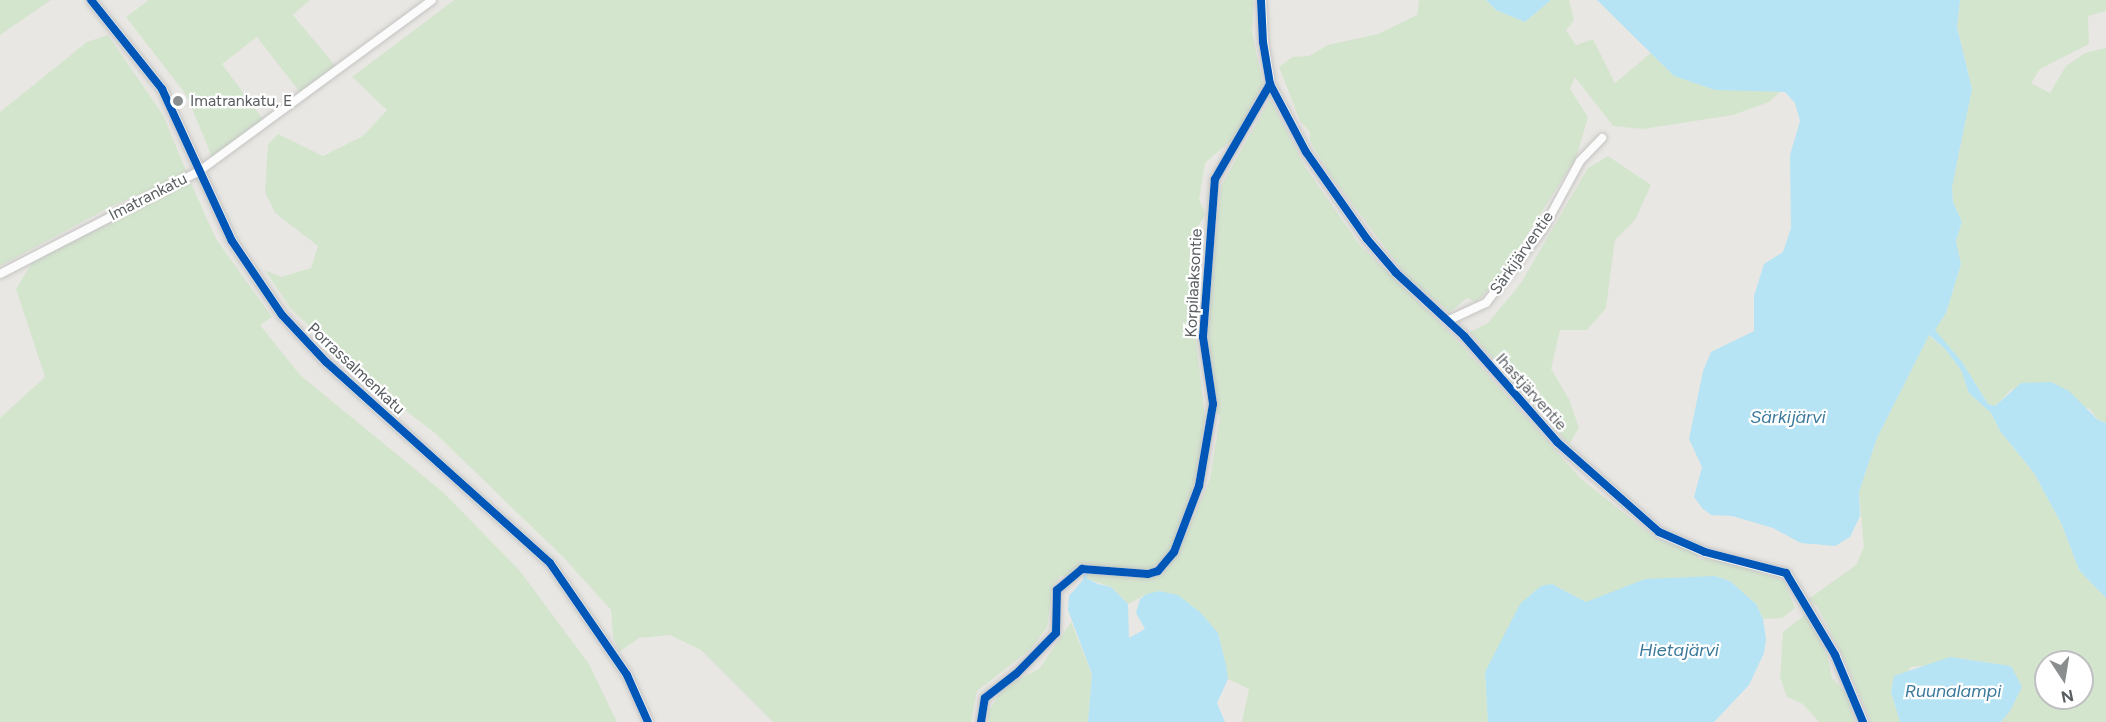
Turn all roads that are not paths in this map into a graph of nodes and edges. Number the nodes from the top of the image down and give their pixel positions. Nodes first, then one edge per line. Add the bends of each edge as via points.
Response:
1 (91, 0) edge
2 (432, 0) edge
3 (1261, 0) edge
4 (1270, 84) junction
5 (1602, 138) dead end
6 (198, 171) junction
7 (0, 274) edge
8 (1447, 321) junction
9 (648, 722) edge
10 (981, 722) edge
11 (1863, 722) edge

1 - 6 street, Porrassalmenkatu via 162,89
2 - 6 street, Imatrankatu
3 - 4 street, Ihastjärventie
4 - 8 street, Ihastjärventie via 1306,152 1367,239
4 - 10 street, Korpilaaksontie via 1215,179 1203,337 1212,404 1199,486 1174,552 1158,571 1148,574 1082,569 1057,590 1056,633 1016,674 985,698
5 - 8 street, Särkijärventie via 1580,161 1543,229 1486,303
6 - 7 street, Imatrankatu
6 - 9 street, Porrassalmenkatu via 232,241 282,315 326,362 550,563 627,675
8 - 11 street, Ihastjärventie via 1557,442 1659,532 1705,552 1786,573 1835,655

